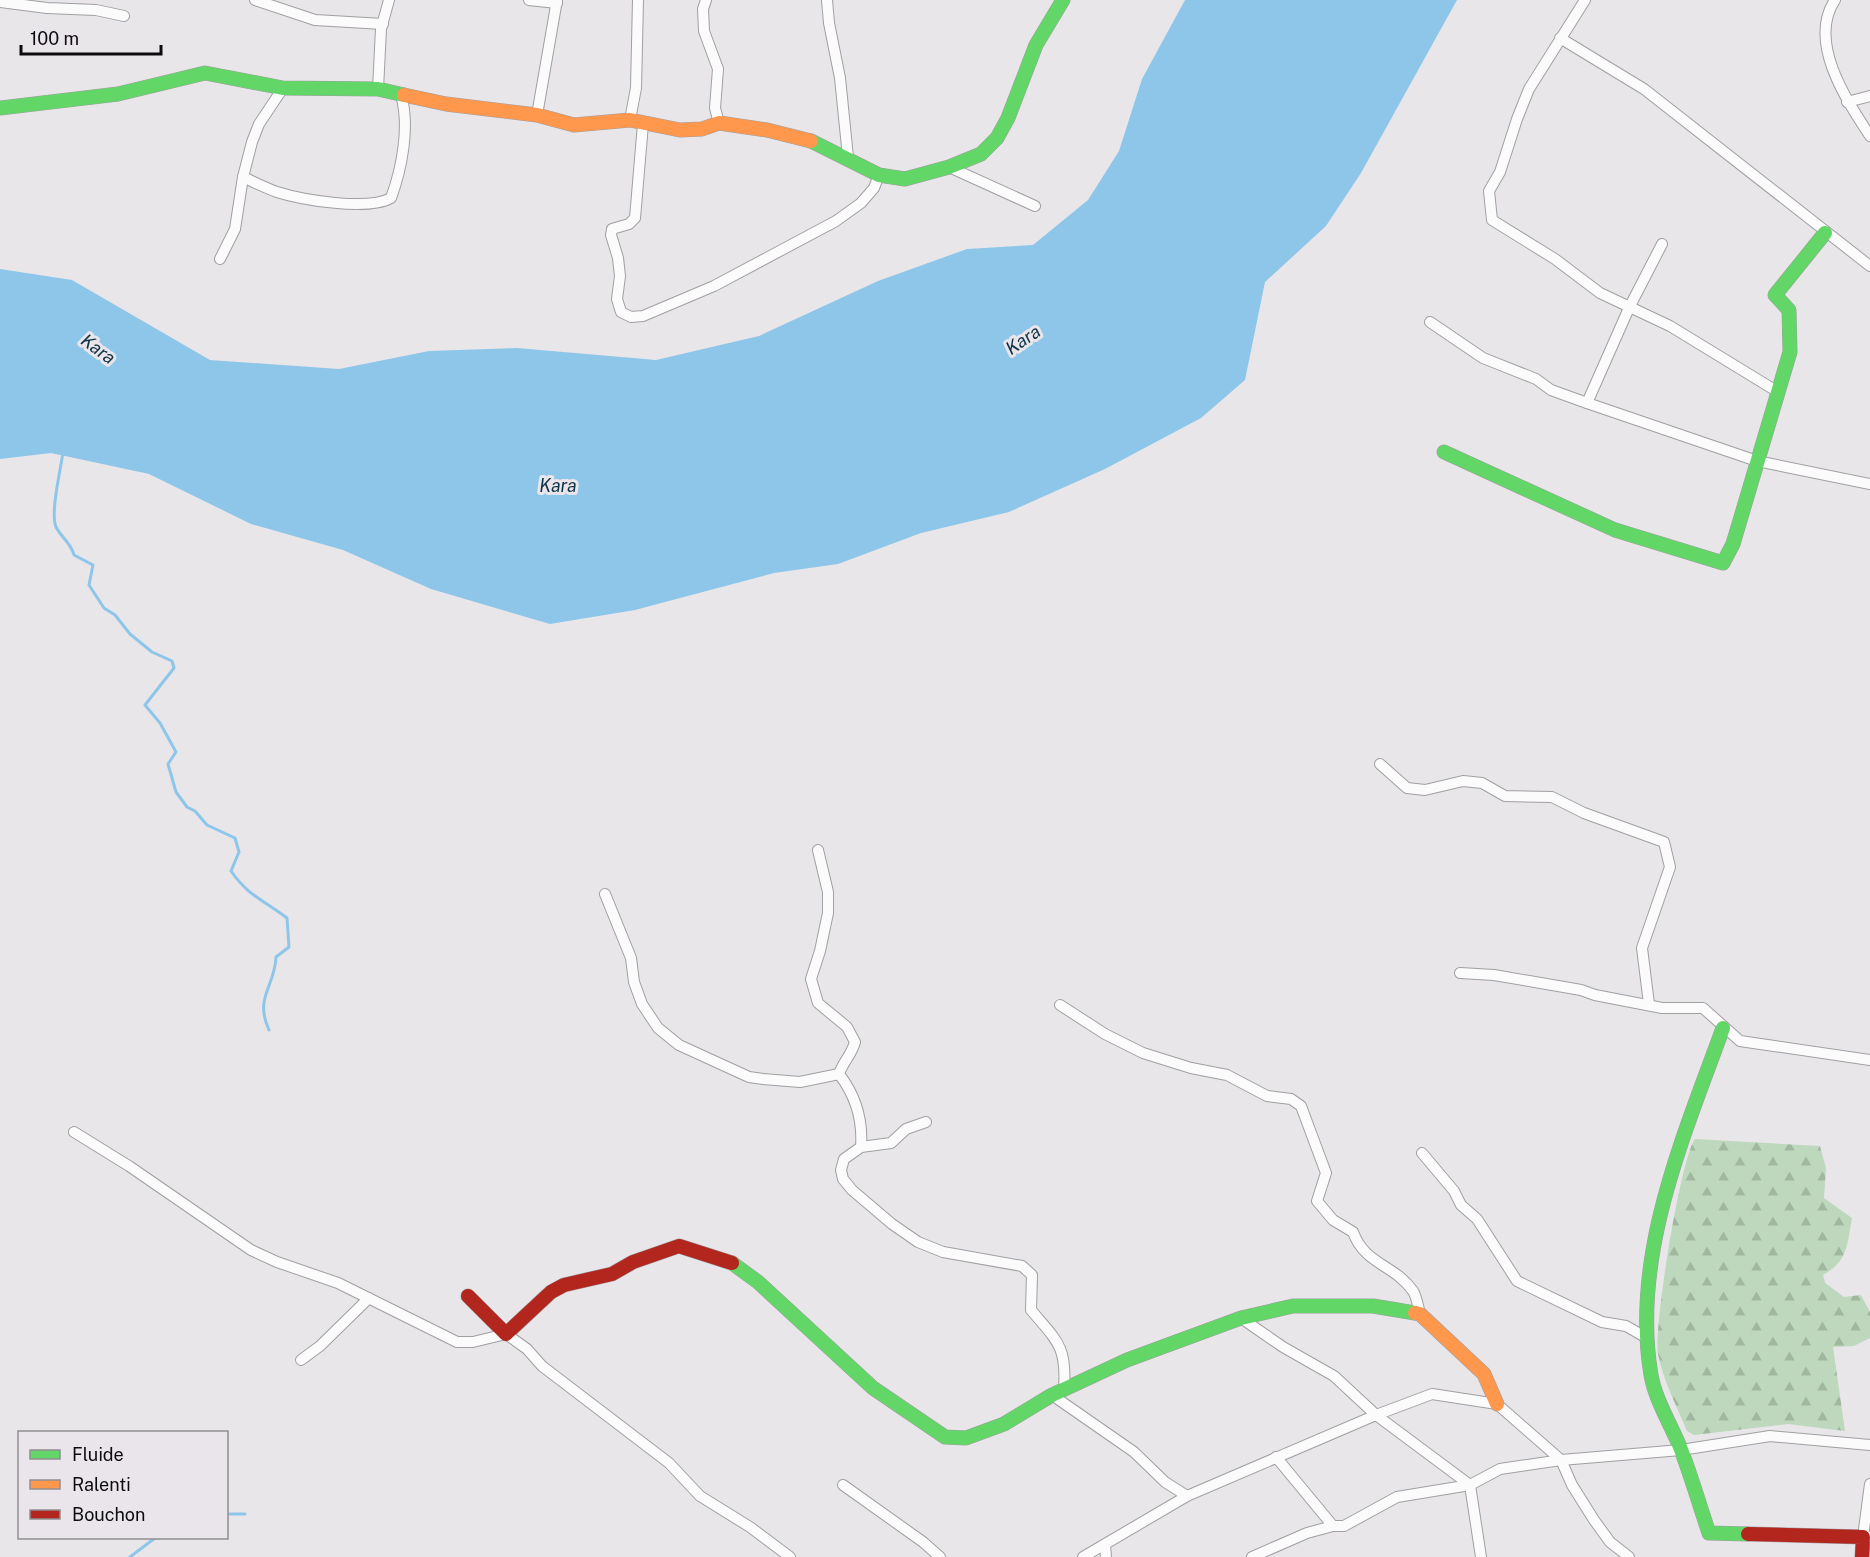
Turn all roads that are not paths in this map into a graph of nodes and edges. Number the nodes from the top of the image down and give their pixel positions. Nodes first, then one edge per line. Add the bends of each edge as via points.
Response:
1 (255, 0) edge
2 (389, 0) edge
3 (529, 0) edge
4 (638, 0) edge
5 (706, 0) edge
6 (827, 0) edge
7 (1063, 0) edge
8 (1585, 0) edge
9 (1835, 0) edge
10 (0, 2) edge
11 (557, 2) edge
12 (124, 16) dead end
13 (382, 24) junction
14 (1560, 38) junction
15 (283, 88) junction
16 (378, 89) junction
17 (401, 95) junction
18 (1870, 96) edge
19 (1847, 102) junction
20 (0, 108) edge
21 (537, 115) junction
22 (636, 122) junction
23 (719, 123) junction
24 (1870, 136) edge
25 (848, 157) junction
26 (950, 167) junction
27 (879, 176) junction
28 (243, 177) junction
29 (1035, 206) dead end
30 (1825, 233) junction
31 (1662, 244) dead end
32 (220, 259) dead end
33 (1870, 266) edge
34 (1629, 308) junction
35 (1430, 322) dead end
36 (1778, 392) junction
37 (1587, 403) junction
38 (1444, 452) dead end
39 (1757, 461) junction
40 (1870, 484) edge
41 (1380, 764) dead end
42 (818, 850) dead end
43 (604, 894) dead end
44 (1460, 973) dead end
45 (1649, 1004) junction
46 (1060, 1005) dead end
47 (1723, 1028) junction
48 (1870, 1060) edge
49 (839, 1074) junction
50 (926, 1122) dead end
51 (74, 1132) dead end
52 (861, 1147) junction
53 (1422, 1153) dead end
54 (468, 1296) dead end
55 (369, 1298) junction
56 (1420, 1314) junction
57 (1241, 1318) junction
58 (506, 1334) junction
59 (1647, 1338) junction
60 (301, 1360) dead end
61 (1058, 1392) junction
62 (1497, 1404) junction
63 (1376, 1415) junction
64 (1870, 1445) edge
65 (1681, 1450) junction
66 (1276, 1457) junction
67 (1561, 1460) junction
68 (1870, 1484) edge
69 (843, 1485) dead end
70 (1470, 1485) junction
71 (1186, 1496) junction
72 (1333, 1526) junction
73 (1867, 1537) edge
74 (1105, 1545) junction
75 (790, 1557) edge
76 (940, 1557) edge
77 (1083, 1557) edge
78 (1106, 1557) edge
79 (1252, 1557) edge
80 (1481, 1557) edge
81 (1629, 1557) edge
82 (1862, 1557) edge

1 - 13 street via 315,20
2 - 13 street
3 - 11 street
4 - 22 street
5 - 23 street via 704,31 718,69 715,108
6 - 25 street
7 - 26 street via 1036,45 997,138 981,154
8 - 14 street
9 - 19 street via 1827,46 1831,68
10 - 12 street
11 - 21 street
13 - 16 street
14 - 30 street via 1644,88
14 - 34 street via 1529,89 1500,172 1489,191 1492,220 1600,293
15 - 16 street
15 - 20 street via 205,73 118,94
15 - 28 street via 259,124
16 - 17 street
17 - 21 street
17 - 28 street via 405,118 401,152 395,187 391,198 383,203 298,196 277,192
18 - 19 street
19 - 24 street
21 - 22 street via 574,125 612,120
22 - 23 street via 680,130
22 - 27 street via 635,218 612,229 611,235 620,276 617,299 621,312 632,317 680,303 836,221 861,203
23 - 25 street via 821,144
25 - 27 street
26 - 27 street via 904,179
26 - 29 street
28 - 32 street via 235,229
30 - 33 street
30 - 36 street via 1775,295 1790,310 1790,352
31 - 34 street
34 - 36 street via 1670,326
34 - 37 street
35 - 37 street via 1483,358
36 - 39 street
37 - 39 street
38 - 39 street via 1581,518 1660,548 1723,563 1733,544
39 - 40 street
41 - 45 street via 1407,788 1425,790 1462,781 1482,783 1505,796 1552,797 1664,842 1670,867 1642,948
42 - 49 street via 828,892 828,913 811,979 818,1003 847,1027 855,1042
43 - 49 street via 632,958 634,982 642,1004 658,1028 679,1045 749,1077 800,1082
44 - 45 street via 1494,975
45 - 47 street via 1662,1008 1703,1008
46 - 56 street via 1143,1053 1227,1075 1267,1096 1291,1099 1301,1106 1326,1173 1317,1202 1333,1220 1353,1232 1359,1248 1397,1274 1414,1292
47 - 48 street via 1740,1041
47 - 59 street via 1673,1167 1660,1216 1650,1273
49 - 52 street via 857,1106
50 - 52 street via 906,1129 891,1143
51 - 55 street via 251,1250 338,1282
52 - 61 street via 844,1159 843,1179 892,1224 918,1242 943,1252 1023,1266 1032,1275 1031,1310 1064,1354
53 - 59 street via 1477,1220 1517,1281 1602,1322 1626,1326
54 - 58 street
55 - 58 street via 457,1342
55 - 60 street
56 - 57 street via 1328,1304 1293,1306
56 - 62 street via 1484,1374
57 - 61 street via 1127,1360
57 - 63 street via 1334,1376
58 - 61 street via 551,1292 564,1285 612,1274 678,1246 734,1264 873,1388 945,1437 966,1438 1004,1424
58 - 75 street via 669,1463 700,1496
59 - 65 street via 1651,1378
61 - 71 street
62 - 63 street via 1432,1394
62 - 67 street
63 - 66 street
63 - 70 street
64 - 65 street via 1770,1437
65 - 67 street
65 - 73 street via 1709,1533
66 - 71 street
66 - 72 street
67 - 70 street via 1500,1469
67 - 81 street via 1594,1520 1610,1542
68 - 73 street
69 - 76 street
70 - 72 street via 1397,1497 1344,1526
70 - 80 street
71 - 74 street
72 - 79 street
73 - 82 street
74 - 77 street
74 - 78 street

